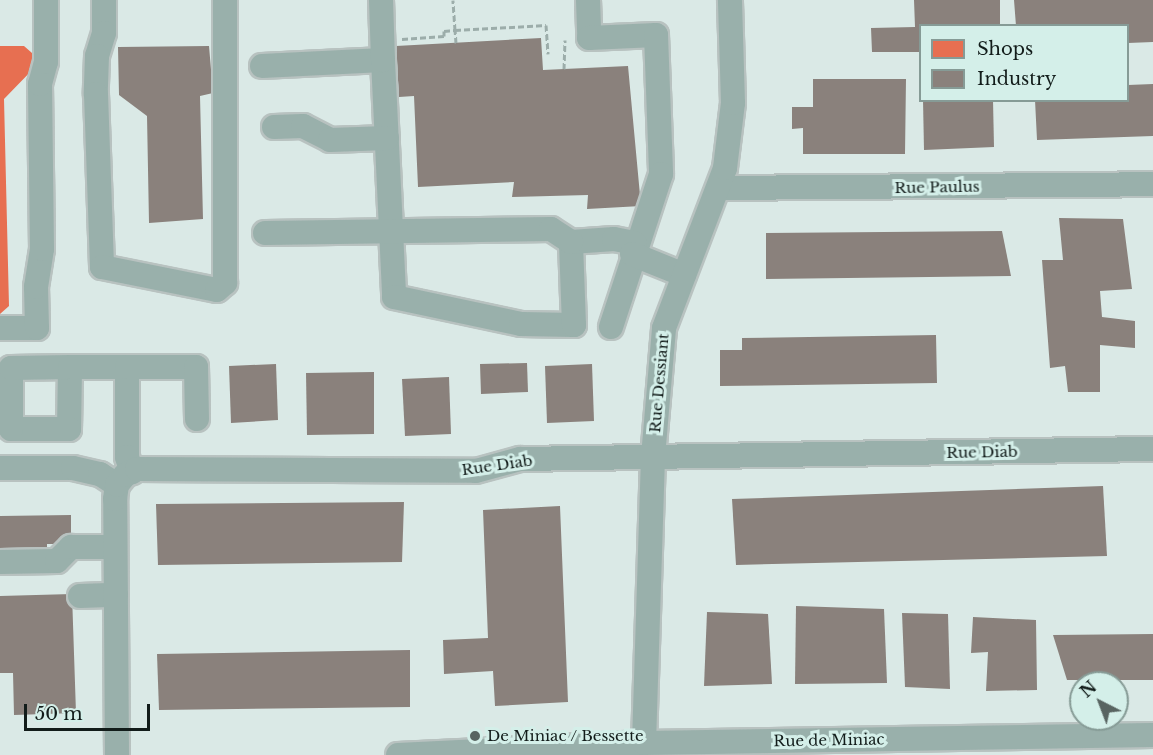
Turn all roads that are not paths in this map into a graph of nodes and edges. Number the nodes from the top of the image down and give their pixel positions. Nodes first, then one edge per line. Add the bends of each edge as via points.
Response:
1 (46, 0) edge
2 (104, 0) edge
3 (225, 0) edge
4 (381, 0) edge
5 (588, 0) edge
6 (730, 0) edge
7 (383, 60) junction
8 (262, 66) dead end
9 (274, 127) dead end
10 (387, 138) junction
11 (1153, 184) edge
12 (720, 188) junction
13 (393, 232) junction
14 (265, 233) dead end
15 (571, 242) junction
16 (634, 248) junction
17 (684, 275) junction
18 (611, 327) dead end
19 (0, 328) edge
20 (70, 367) dead end
21 (128, 367) junction
22 (197, 419) dead end
23 (1153, 449) edge
24 (653, 458) junction
25 (0, 468) edge
26 (124, 479) junction
27 (116, 547) junction
28 (0, 562) edge
29 (116, 595) junction
30 (80, 596) dead end
31 (1153, 735) edge
32 (644, 743) junction
33 (1030, 746) edge
34 (117, 755) edge
35 (398, 755) edge

1 - 19 street via 46,62 40,84 42,249 36,287 37,328
2 - 3 street via 96,94 102,267 217,290 225,283
4 - 7 street
5 - 16 street via 589,38 656,35 661,174
6 - 12 street, Rue Dessiant via 733,103
7 - 8 street
7 - 10 street
9 - 10 street via 303,126 330,140
10 - 13 street
11 - 12 street, Rue Paulus
12 - 17 street, Rue Dessiant
13 - 14 street
13 - 15 street via 550,229
13 - 15 street via 394,297 536,326 574,325
15 - 16 street via 614,239
16 - 17 street
16 - 18 street
17 - 24 street, Rue Dessiant via 663,328
20 - 21 street
21 - 22 street via 196,367
21 - 26 street
23 - 24 street, Rue Diab
24 - 26 street, Rue Diab via 520,459 476,471
24 - 32 street, Rue Dessiant
25 - 26 street via 73,468
26 - 27 street
27 - 28 street via 71,547 57,561
27 - 29 street
29 - 30 street
29 - 34 street
31 - 33 street, Rue de Miniac
32 - 33 street, Rue de Miniac
32 - 35 street, Rue de Miniac

